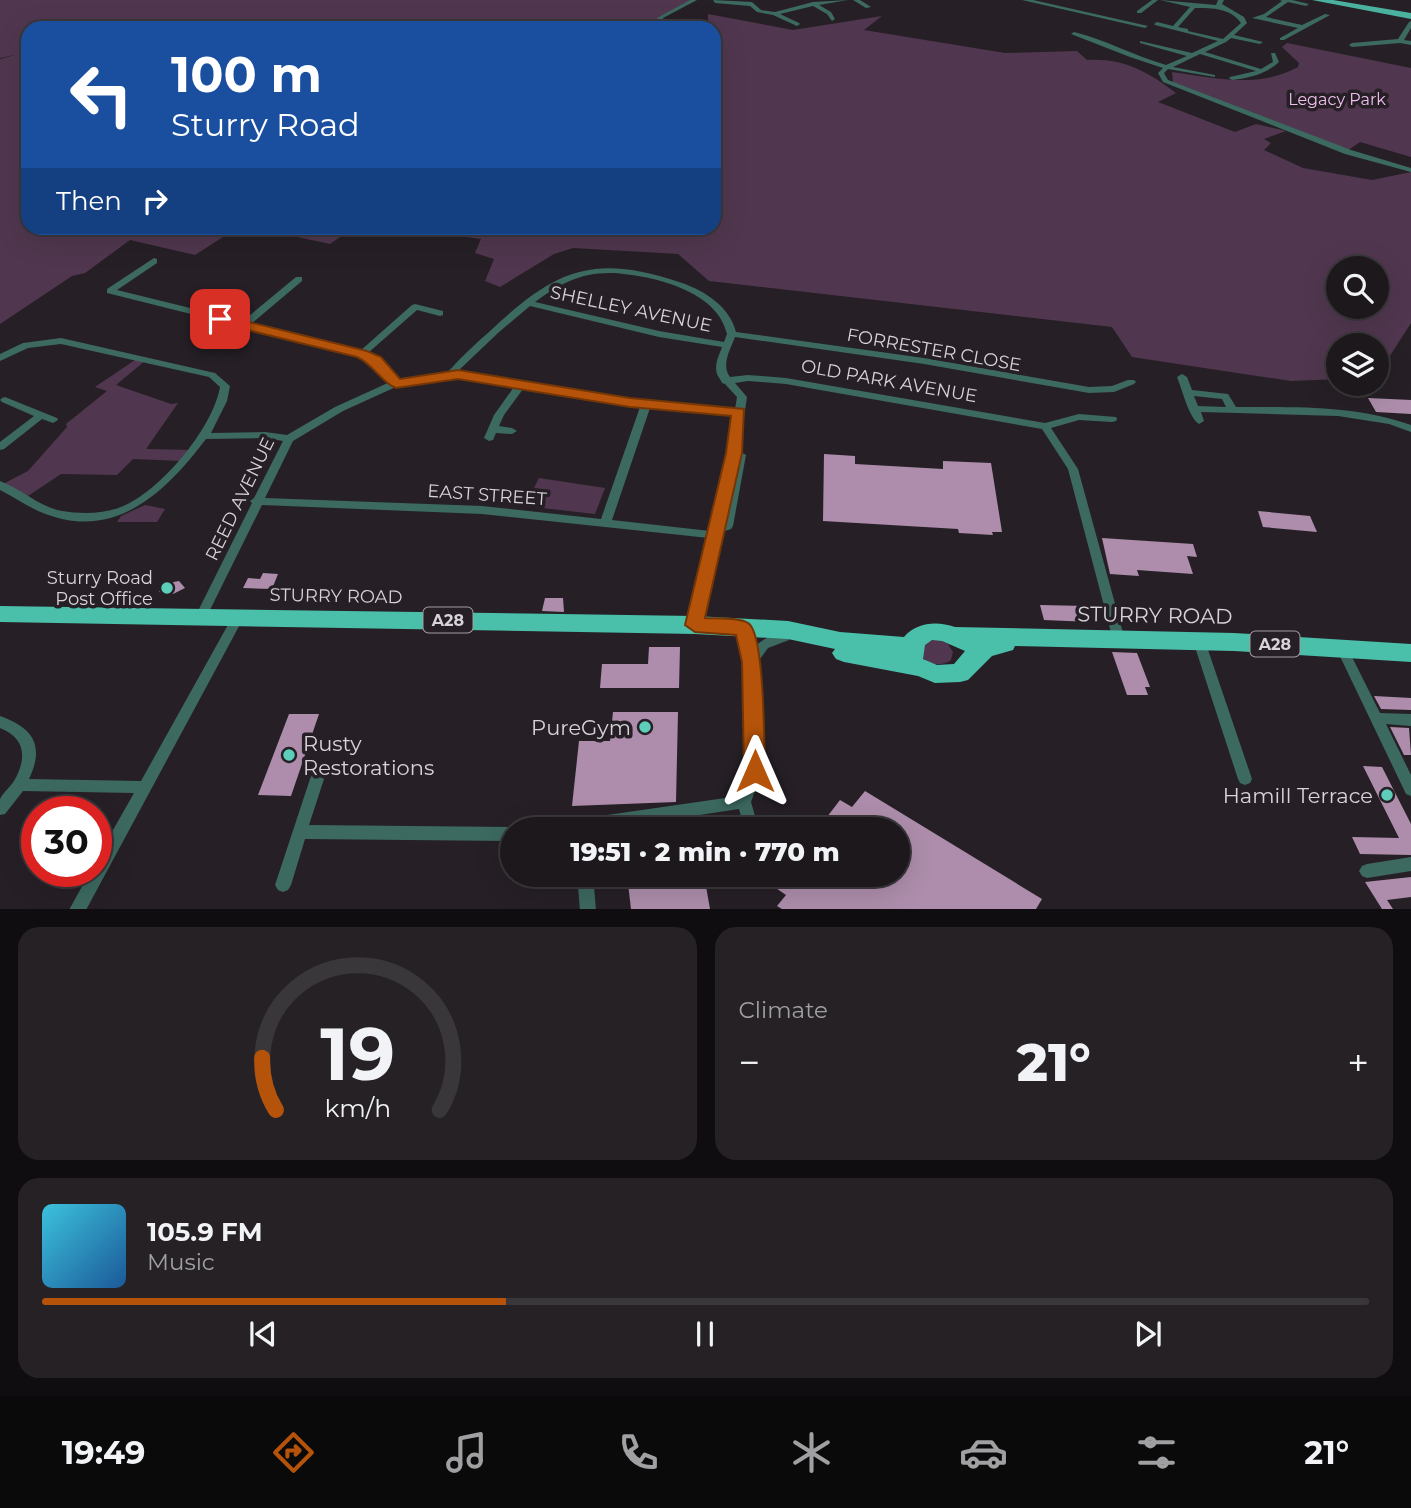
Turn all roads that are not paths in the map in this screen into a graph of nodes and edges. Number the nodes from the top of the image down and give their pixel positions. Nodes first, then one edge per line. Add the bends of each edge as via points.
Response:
1 (694, 0) edge
2 (796, 0) edge
3 (840, 0) edge
4 (845, 0) edge
5 (856, 0) edge
6 (1025, 0) edge
7 (1155, 0) edge
8 (1163, 0) edge
9 (1284, 0) edge
10 (1317, 0) edge
11 (720, 1) edge
12 (813, 4) junction
13 (1221, 4) edge
14 (1306, 4) dead end
15 (803, 6) junction
16 (1194, 6) junction
17 (868, 7) dead end
18 (1139, 12) dead end
19 (775, 14) junction
20 (1327, 15) dead end
21 (1411, 16) edge
22 (1242, 18) junction
23 (1260, 18) junction
24 (832, 19) dead end
25 (663, 20) dead end
26 (1411, 23) edge
27 (797, 24) dead end
28 (1145, 26) dead end
29 (1303, 27) junction
30 (1178, 29) junction
31 (1192, 31) dead end
32 (1074, 34) dead end
33 (1231, 36) junction
34 (1282, 39) dead end
35 (1224, 41) junction
36 (1260, 41) dead end
37 (1400, 41) junction
38 (1411, 43) edge
39 (1352, 45) dead end
40 (1200, 52) junction
41 (1273, 54) dead end
42 (1191, 55) junction
43 (1164, 70) junction
44 (1261, 71) junction
45 (1213, 76) dead end
46 (1232, 78) dead end
47 (1411, 170) edge
48 (154, 261) dead end
49 (299, 279) dead end
50 (530, 303) junction
51 (439, 313) dead end
52 (244, 325) junction
53 (732, 334) junction
54 (727, 345) junction
55 (362, 354) junction
56 (0, 358) edge
57 (449, 375) junction
58 (1182, 377) dead end
59 (725, 381) junction
60 (1130, 382) dead end
61 (396, 383) junction
62 (521, 385) junction
63 (1187, 391) junction
64 (5, 400) dead end
65 (646, 405) junction
66 (1195, 409) junction
67 (1234, 411) junction
68 (739, 412) junction
69 (41, 415) junction
70 (1112, 419) dead end
71 (53, 420) dead end
72 (1199, 421) dead end
73 (1045, 426) junction
74 (1411, 429) edge
75 (512, 431) dead end
76 (206, 436) junction
77 (289, 439) junction
78 (0, 447) edge
79 (0, 485) edge
80 (256, 501) junction
81 (606, 523) junction
82 (715, 532) junction
83 (0, 614) edge
84 (201, 617) junction
85 (238, 617) junction
86 (695, 625) junction
87 (749, 629) junction
88 (955, 636) junction
89 (785, 637) junction
90 (1023, 640) junction
91 (1119, 640) junction
92 (1199, 641) junction
93 (1342, 648) junction
94 (1411, 653) edge
95 (917, 657) junction
96 (970, 660) junction
97 (751, 662) junction
98 (1377, 718) junction
99 (1411, 720) edge
100 (0, 722) edge
101 (317, 779) dead end
102 (1245, 779) dead end
103 (22, 785) junction
104 (145, 787) junction
105 (1411, 790) edge
106 (744, 802) junction
107 (0, 809) edge
108 (646, 817) edge
109 (748, 817) edge
110 (301, 832) junction
111 (500, 834) edge
112 (1411, 864) edge
113 (1367, 871) dead end
114 (284, 885) dead end
115 (586, 887) edge
116 (77, 909) edge
117 (588, 909) edge

1 - 25 street via 660,18
2 - 15 street
3 - 4 street
3 - 12 street
5 - 17 street
6 - 28 street
7 - 18 street
8 - 16 street
9 - 14 street
9 - 23 street
10 - 21 main road
11 - 19 street via 752,4 761,12
12 - 15 street
12 - 24 street
13 - 16 street
13 - 22 street
15 - 19 street
16 - 30 street
19 - 27 street
20 - 29 street
22 - 23 street
22 - 33 street via 1245,22
23 - 29 street
26 - 37 street
29 - 34 street
30 - 31 street
30 - 35 street
30 - 42 street via 1155,25 1140,43
32 - 43 street via 1105,42
33 - 35 street
33 - 36 street
35 - 40 street
37 - 38 street
37 - 39 street
40 - 42 street
40 - 44 street
41 - 44 street via 1276,62
42 - 43 street
43 - 45 street
43 - 47 street via 1165,81 1176,88 1348,152
44 - 46 street
48 - 52 street via 110,291
49 - 52 street
50 - 53 street via 565,278 614,270 693,289 720,311
50 - 54 street, SHELLEY AVENUE
50 - 57 street
51 - 55 street via 415,307
52 - 55 street
53 - 54 street
53 - 60 street, FORRESTER CLOSE via 915,360 1037,384 1089,390 1114,389
54 - 59 street via 721,363
55 - 61 street via 376,360
56 - 76 street via 26,345 61,341 212,375 225,386 225,395
57 - 61 street, REED AVENUE
57 - 62 street, REED AVENUE
58 - 63 street
59 - 68 street via 742,397
59 - 73 street, OLD PARK AVENUE via 786,380
61 - 77 street, REED AVENUE via 338,408
62 - 65 street, REED AVENUE
62 - 75 street via 491,434
63 - 66 street
63 - 67 street via 1225,396
64 - 69 street
65 - 68 street, REED AVENUE
65 - 81 street
66 - 67 street
66 - 72 street
67 - 74 street via 1353,416
68 - 82 street
69 - 71 street
69 - 78 street
70 - 73 street, OLD PARK AVENUE via 1079,417
73 - 91 street via 1073,469
76 - 77 street
76 - 79 street via 145,498 118,512 63,516
77 - 80 street, REED AVENUE
80 - 81 street, EAST STREET via 482,510
80 - 84 street, REED AVENUE
81 - 82 street, EAST STREET
82 - 86 street
83 - 84 highway, STURRY ROAD / A28
84 - 85 highway, STURRY ROAD / A28
85 - 86 highway, STURRY ROAD / A28
85 - 104 street
86 - 87 highway, STURRY ROAD / A28
87 - 89 highway, STURRY ROAD / A28
87 - 95 highway, STURRY ROAD / A28 via 788,630
87 - 97 street
88 - 90 highway, STURRY ROAD / A28
88 - 95 highway, STURRY ROAD / A28 via 931,632 918,637
88 - 96 highway via 967,647
89 - 95 highway, STURRY ROAD / A28 via 852,655
89 - 97 street via 764,645
90 - 91 highway, STURRY ROAD / A28
90 - 96 highway, STURRY ROAD / A28 via 985,649
91 - 92 highway, STURRY ROAD / A28
92 - 93 highway, STURRY ROAD / A28
92 - 102 street
93 - 94 highway, STURRY ROAD / A28
93 - 98 street
95 - 96 highway, STURRY ROAD / A28 via 935,674 954,675
97 - 106 street via 755,771
98 - 99 street
98 - 105 street
100 - 103 street via 15,728 24,739 29,771
101 - 110 street
103 - 104 street
103 - 107 street
104 - 116 street
106 - 108 street
106 - 109 street
110 - 111 street
110 - 114 street
112 - 113 street
115 - 117 street

